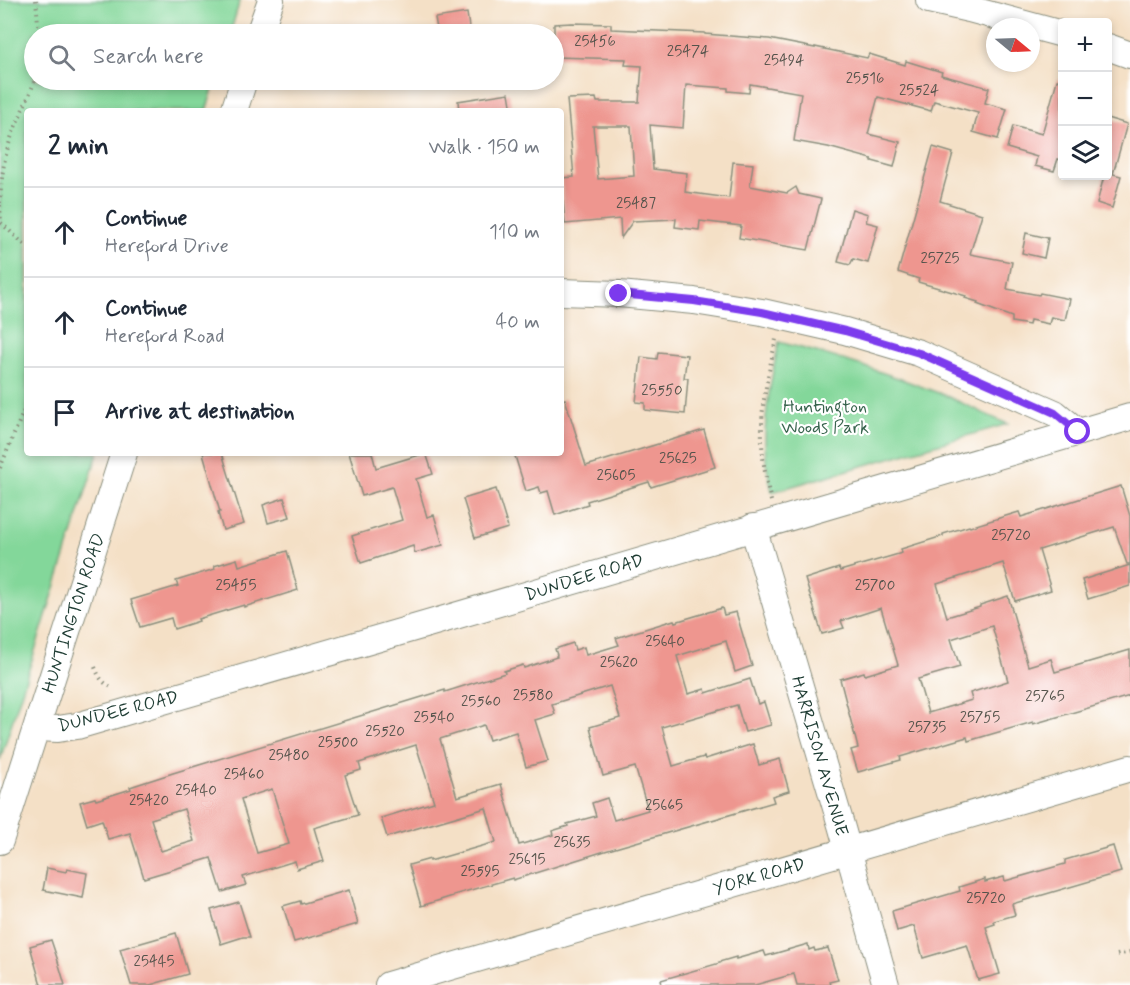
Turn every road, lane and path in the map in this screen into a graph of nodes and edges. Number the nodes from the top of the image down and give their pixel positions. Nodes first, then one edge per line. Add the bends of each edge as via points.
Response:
1 (36, 0) edge
2 (271, 0) edge
3 (929, 0) edge
4 (38, 24) edge
5 (263, 24) edge
6 (1058, 33) edge
7 (1112, 49) edge
8 (1130, 55) edge
9 (32, 90) edge
10 (241, 90) edge
11 (24, 108) edge
12 (24, 108) edge
13 (235, 108) edge
14 (0, 204) edge
15 (1, 223) edge
16 (24, 244) edge
17 (564, 292) edge
18 (776, 339) dead end
19 (24, 410) edge
20 (1130, 417) edge
21 (1078, 432) junction
22 (123, 456) edge
23 (0, 468) edge
24 (773, 508) dead end
25 (753, 527) junction
26 (95, 667) dead end
27 (114, 688) dead end
28 (37, 728) junction
29 (1130, 768) edge
30 (0, 841) edge
31 (847, 850) junction
32 (1130, 952) edge
33 (1117, 955) dead end
34 (388, 985) edge
35 (886, 985) edge

1 - 4 path
2 - 5 street
3 - 6 street
7 - 8 street
9 - 12 path
10 - 13 street
11 - 14 path via 6,155
14 - 15 path
15 - 16 path
17 - 21 street via 694,301 845,331 919,353 1055,413
18 - 24 path via 762,426 763,459
19 - 23 path
20 - 21 street, DUNDEE ROAD
21 - 25 street, DUNDEE ROAD
22 - 28 street, HUNTINGTON ROAD
25 - 28 street, DUNDEE ROAD via 77,726
25 - 31 street, HARRISON AVENUE
26 - 27 path via 105,684
28 - 30 street, HUNTINGTON ROAD
29 - 31 street, YORK ROAD
31 - 34 street, YORK ROAD
31 - 35 street, HARRISON AVENUE
32 - 33 path

